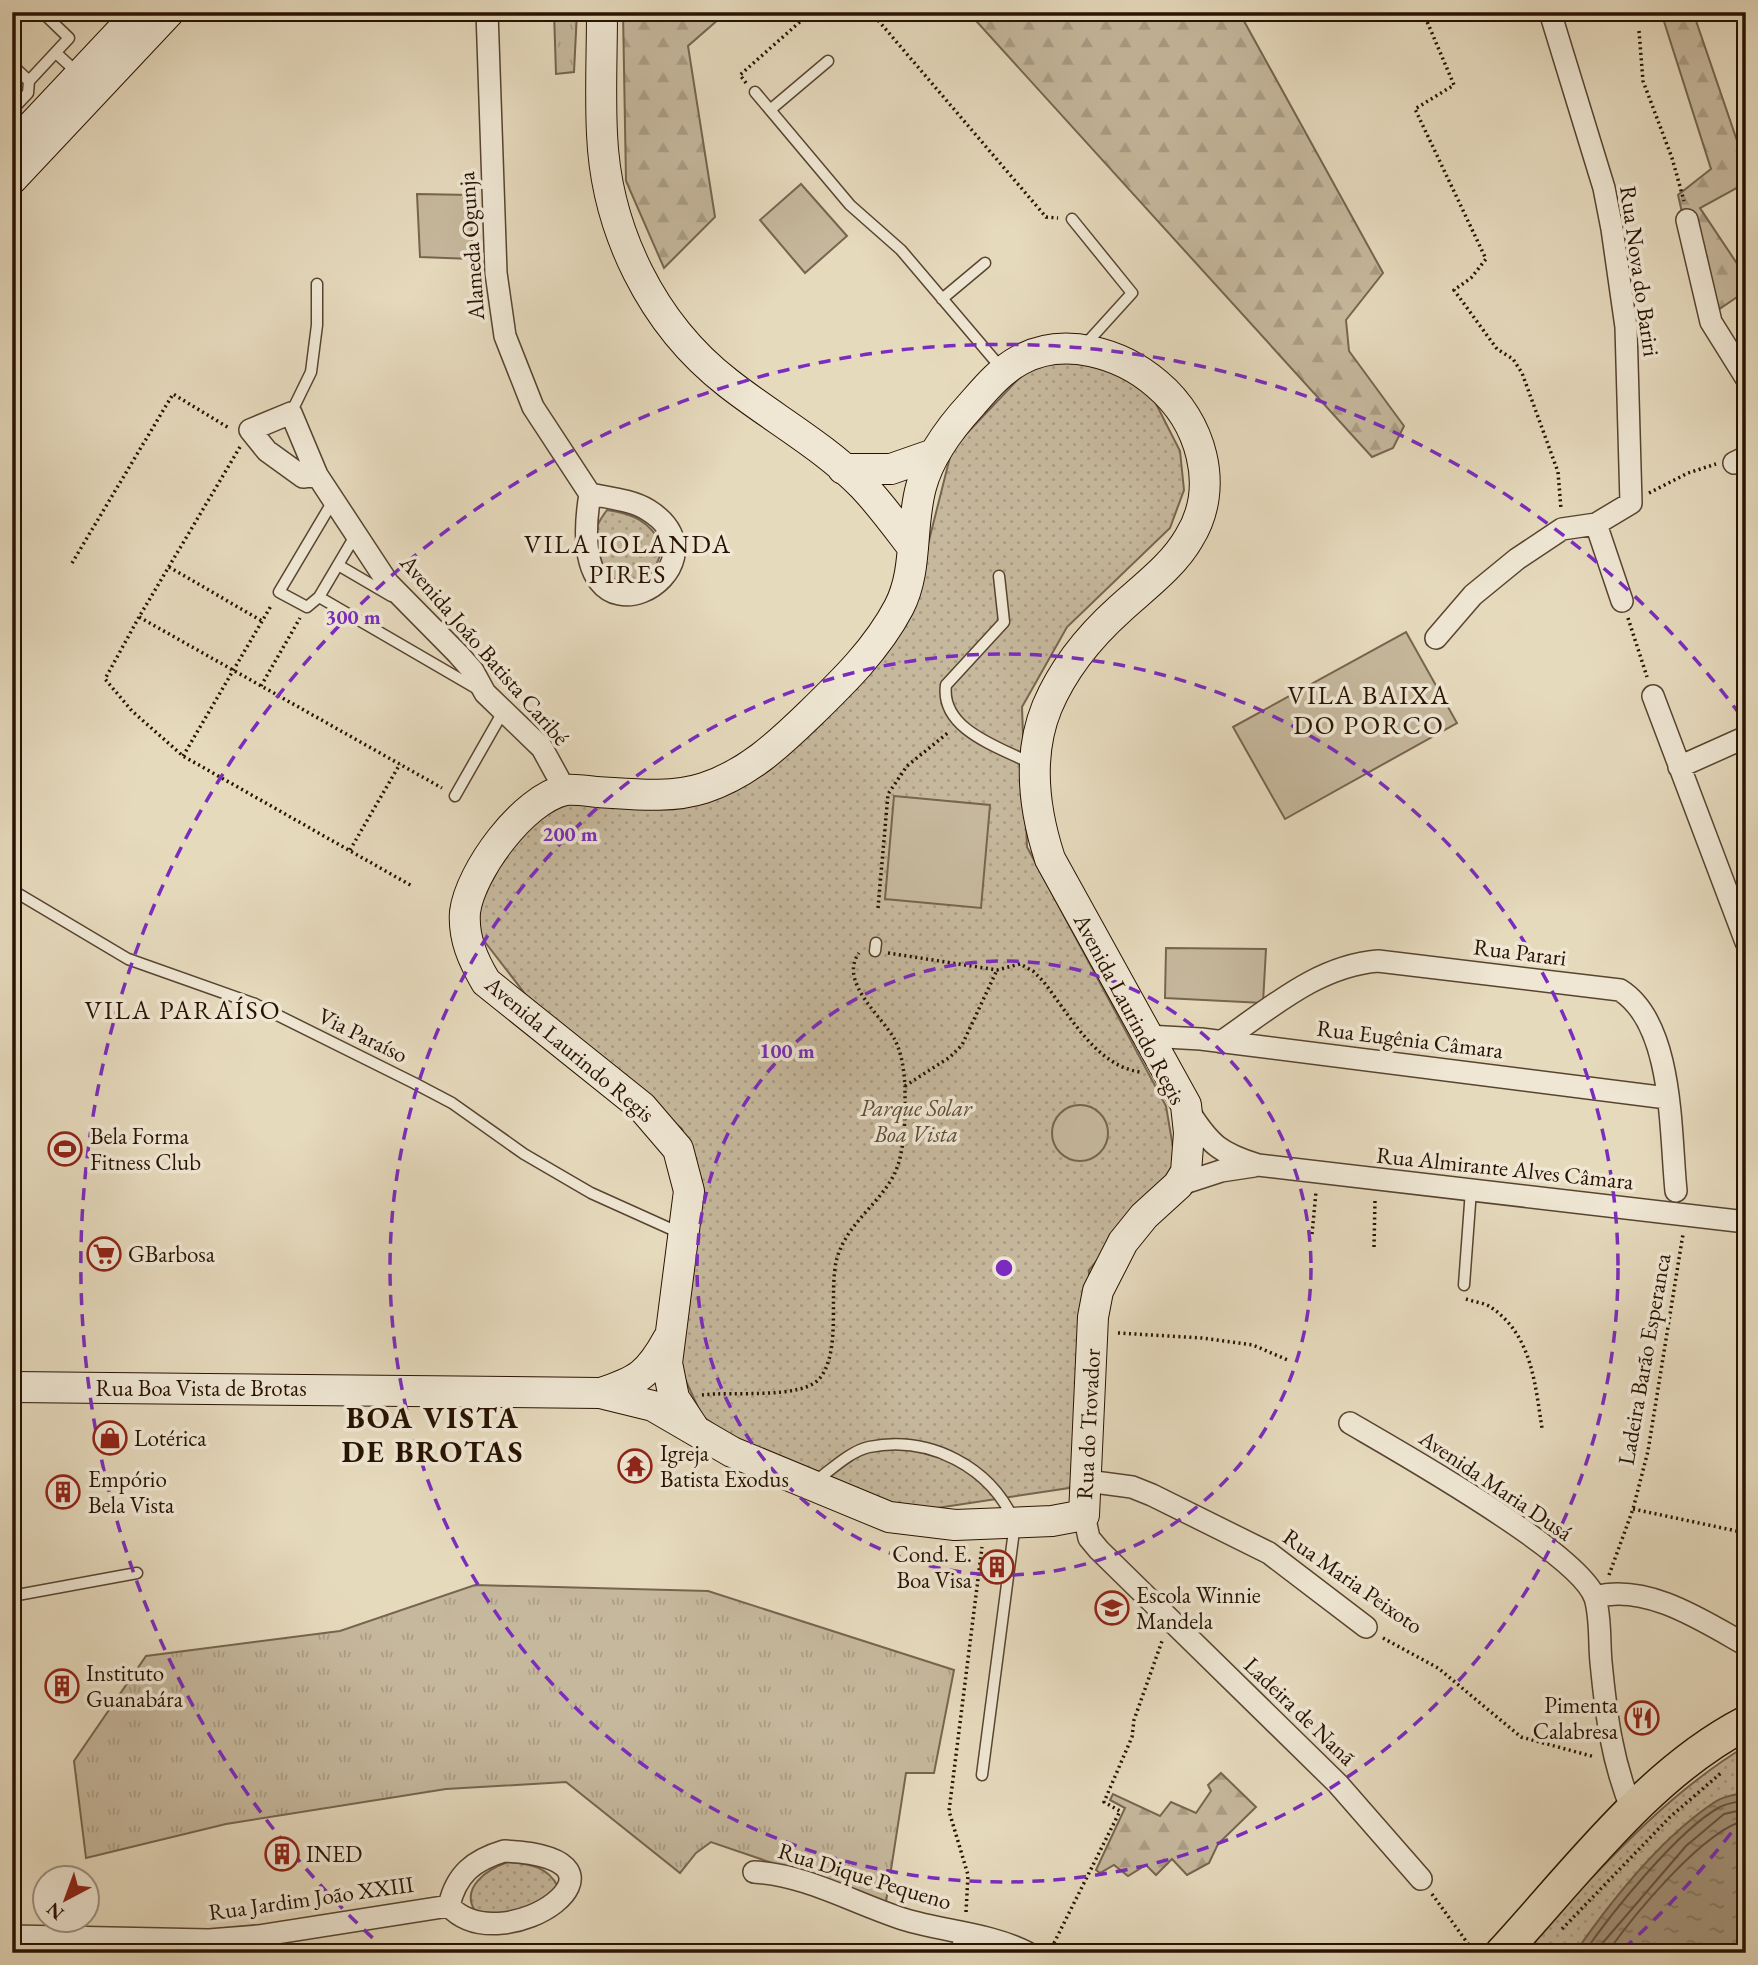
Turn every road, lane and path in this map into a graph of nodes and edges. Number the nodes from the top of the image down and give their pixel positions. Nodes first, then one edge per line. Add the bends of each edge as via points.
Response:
1 (41, 12) edge
2 (139, 12) edge
3 (169, 12) edge
4 (487, 12) edge
5 (602, 12) edge
6 (811, 12) edge
7 (871, 12) edge
8 (1423, 12) edge
9 (1550, 12) edge
10 (1639, 31) dead end
11 (56, 53) junction
12 (828, 61) dead end
13 (12, 65) edge
14 (80, 75) junction
15 (29, 81) junction
16 (755, 92) joint
17 (12, 110) edge
18 (770, 110) junction
19 (12, 147) edge
20 (12, 179) edge
21 (1072, 219) joint
22 (1687, 220) joint
23 (985, 263) dead end
24 (317, 284) dead end
25 (942, 299) junction
26 (1081, 349) junction
27 (1004, 370) junction
28 (1746, 378) edge
29 (291, 413) junction
30 (250, 430) junction
31 (934, 454) junction
32 (1740, 460) edge
33 (843, 468) junction
34 (317, 475) junction
35 (590, 494) junction
36 (333, 501) junction
37 (1631, 503) junction
38 (1597, 524) junction
39 (1562, 528) junction
40 (355, 536) junction
41 (913, 548) junction
42 (72, 563) dead end
43 (338, 565) junction
44 (169, 567) junction
45 (999, 576) dead end
46 (279, 592) junction
47 (319, 597) junction
48 (1622, 601) joint
49 (409, 606) junction
50 (307, 607) junction
51 (139, 617) junction
52 (262, 621) junction
53 (1436, 638) dead end
54 (234, 670) junction
55 (261, 686) junction
56 (485, 693) junction
57 (1653, 696) joint
58 (504, 710) junction
59 (960, 726) junction
60 (1746, 737) edge
61 (183, 756) junction
62 (400, 764) junction
63 (1034, 765) junction
64 (1679, 767) junction
65 (565, 790) junction
66 (455, 796) joint
67 (350, 851) junction
68 (412, 886) dead end
69 (12, 890) edge
70 (878, 908) dead end
71 (1746, 942) edge
72 (997, 970) junction
73 (1147, 1036) junction
74 (1221, 1042) junction
75 (1170, 1076) junction
76 (905, 1086) junction
77 (1667, 1098) junction
78 (1185, 1105) junction
79 (1258, 1165) junction
80 (1318, 1173) junction
81 (1375, 1180) junction
82 (1178, 1185) junction
83 (1471, 1190) junction
84 (1676, 1191) dead end
85 (1686, 1215) junction
86 (1746, 1222) edge
87 (1312, 1234) dead end
88 (685, 1235) junction
89 (1374, 1247) dead end
90 (1464, 1285) joint
91 (1093, 1332) junction
92 (668, 1338) junction
93 (1290, 1361) dead end
94 (12, 1387) edge
95 (600, 1393) junction
96 (674, 1398) junction
97 (1350, 1423) dead end
98 (1542, 1428) dead end
99 (695, 1430) junction
100 (1087, 1481) junction
101 (809, 1486) junction
102 (1633, 1509) junction
103 (1084, 1516) junction
104 (1015, 1523) junction
105 (985, 1524) junction
106 (1746, 1533) edge
107 (137, 1573) dead end
108 (12, 1596) edge
109 (1595, 1597) junction
110 (1170, 1622) junction
111 (1366, 1627) joint
112 (1746, 1645) edge
113 (1746, 1723) edge
114 (1614, 1761) junction
115 (1730, 1765) dead end
116 (982, 1775) dead end
117 (1633, 1812) junction
118 (754, 1872) dead end
119 (1420, 1879) joint
120 (449, 1906) junction
121 (961, 1931) junction
122 (1558, 1933) dead end
123 (12, 1936) edge
124 (210, 1946) edge
125 (1474, 1952) edge
126 (955, 1953) edge
127 (1028, 1953) edge
128 (1049, 1953) edge
129 (1502, 1953) edge

1 - 11 lane via 69,38
2 - 14 street
3 - 20 street
4 - 35 street, Alameda Ogunja via 496,273 505,336 533,407
5 - 33 street via 602,136 608,176 624,238 643,284 692,351
6 - 16 path via 740,75
7 - 21 path via 1046,217
8 - 39 path via 1454,85 1415,109 1486,259 1454,290 1497,349 1513,359 1522,373 1558,472
9 - 37 street, Rua Nova do Bariri via 1604,188 1612,229 1626,327
10 - 22 path via 1643,81 1681,186
11 - 14 lane
11 - 15 lane
12 - 18 lane
13 - 15 lane
14 - 19 street
15 - 17 lane via 28,93
16 - 18 lane
18 - 25 lane via 850,205 891,241
21 - 26 lane via 1132,293
22 - 28 street via 1711,322
23 - 25 lane
24 - 29 lane via 311,372
25 - 27 lane
26 - 27 street, Avenida Laurindo Regis via 1042,351
26 - 63 street, Avenida Laurindo Regis via 1138,369 1180,408 1204,459 1205,487 1190,538 1093,637 1057,687 1046,710
27 - 31 street, Avenida Laurindo Regis via 961,415
29 - 30 street
29 - 34 street, Avenida João Batista Caribé
30 - 34 street via 267,451 303,477
30 - 42 path via 237,433 173,394
30 - 44 path
31 - 33 street via 891,469
31 - 41 street, Avenida Laurindo Regis via 922,484
32 - 37 path via 1688,473
33 - 41 street
34 - 36 street, Avenida João Batista Caribé
35 - 35 street via 585,544 597,578 620,595 651,590 670,566 670,534 647,509
36 - 40 street, Avenida João Batista Caribé
36 - 46 lane
37 - 38 street
38 - 39 street
38 - 48 street
39 - 53 street via 1473,595
40 - 43 lane
40 - 49 street, Avenida João Batista Caribé
41 - 65 street, Avenida Laurindo Regis via 901,604 885,632 838,687 762,758 731,778 699,790 660,795
43 - 47 lane
43 - 49 lane
44 - 51 path
44 - 52 path
45 - 59 lane via 1004,622 946,685 944,696
46 - 50 lane
46 - 52 path
47 - 50 lane
47 - 56 lane
48 - 57 path
49 - 56 street, Avenida João Batista Caribé via 473,671
50 - 55 path
51 - 54 path
51 - 61 path via 105,679 132,711
52 - 54 path
54 - 55 path
54 - 61 path
55 - 62 path
56 - 58 street, Avenida João Batista Caribé
57 - 64 street
58 - 65 street, Avenida João Batista Caribé via 542,748
58 - 66 lane
59 - 63 lane
59 - 70 path via 907,766 888,794
60 - 64 street
61 - 67 path
62 - 66 path
62 - 67 path
63 - 73 street, Avenida Laurindo Regis via 1041,830 1050,859
64 - 71 street
65 - 88 street, Avenida Laurindo Regis via 522,813 506,831 471,891 466,936 486,982 642,1107 678,1149 689,1191
67 - 68 path
69 - 88 lane, Via Paraíso via 128,959 255,1004 424,1088 567,1179
72 - 75 path via 1020,964 1033,971 1108,1061 1124,1070
72 - 76 path via 962,1045
72 - 76 path via 863,948 853,973 859,991 895,1041
73 - 74 street, Rua Eugênia Câmara
73 - 75 street, Avenida Laurindo Regis
74 - 77 street, Rua Eugênia Câmara
74 - 77 street, Rua Parari via 1323,973 1350,964 1378,961 1607,988 1636,1000 1646,1014 1658,1045
75 - 78 street, Avenida Laurindo Regis
76 - 96 path via 901,1153 894,1175 849,1231 837,1258 830,1357 820,1378 800,1391
77 - 84 street, Rua Parari
78 - 79 street, Rua Almirante Alves Câmara via 1216,1147
78 - 82 street, Avenida Laurindo Regis via 1189,1154
79 - 80 street, Rua Almirante Alves Câmara
79 - 82 street, Rua Almirante Alves Câmara
80 - 81 street, Rua Almirante Alves Câmara
80 - 87 path
81 - 83 street, Rua Almirante Alves Câmara
81 - 89 path
82 - 91 street, Rua do Trovador via 1144,1216 1108,1267 1098,1291
83 - 85 street, Rua Almirante Alves Câmara
83 - 90 lane
85 - 86 street, Rua Almirante Alves Câmara
85 - 102 path, Ladeira Barão Esperanca via 1648,1451
88 - 92 street, Avenida Laurindo Regis
90 - 98 path via 1466,1300 1490,1306 1524,1343
91 - 93 path via 1240,1343
91 - 100 street, Rua do Trovador
92 - 95 street, Avenida Laurindo Regis via 657,1359 636,1381
92 - 96 street, Avenida Laurindo Regis
94 - 95 street, Rua Boa Vista de Brotas
95 - 99 street, Rua do Trovador via 653,1406
96 - 99 street, Avenida Laurindo Regis
97 - 109 street, Avenida Maria Dusá via 1517,1526 1557,1557
99 - 101 street, Rua do Trovador
100 - 103 street, Rua do Trovador
100 - 111 street, Rua Maria Peixoto via 1142,1491 1269,1553
101 - 104 lane via 867,1447 937,1450 984,1479 999,1494
101 - 105 street, Rua do Trovador via 888,1517
102 - 106 path
102 - 109 path, Ladeira Barão Esperanca via 1607,1581
103 - 104 street, Rua do Trovador
103 - 110 street, Ladeira de Nanã via 1089,1538
104 - 105 street, Rua do Trovador
104 - 116 lane
105 - 121 path via 949,1811 968,1875
107 - 108 lane
109 - 112 street via 1614,1592 1654,1599
109 - 114 street
110 - 119 street, Ladeira de Nanã via 1338,1784
110 - 128 path via 1142,1695 1132,1737 1104,1802 1120,1811
111 - 114 path, Rua Maria Peixoto via 1438,1668 1521,1737
113 - 117 main road via 1691,1757
114 - 117 street
115 - 122 path via 1670,1817
117 - 129 main road
118 - 121 street, Rua Dique Pequeno via 797,1878 903,1919
119 - 125 path
120 - 120 street via 457,1922 473,1934 491,1941 525,1940 565,1912 570,1888 554,1863 524,1852 504,1851 470,1866 453,1889
120 - 124 street, Rua Jardim João XXIII
121 - 126 lane, Rua Dique Pequeno
121 - 127 street, Rua Dique Pequeno
123 - 124 street, Rua Jardim João XXIII

